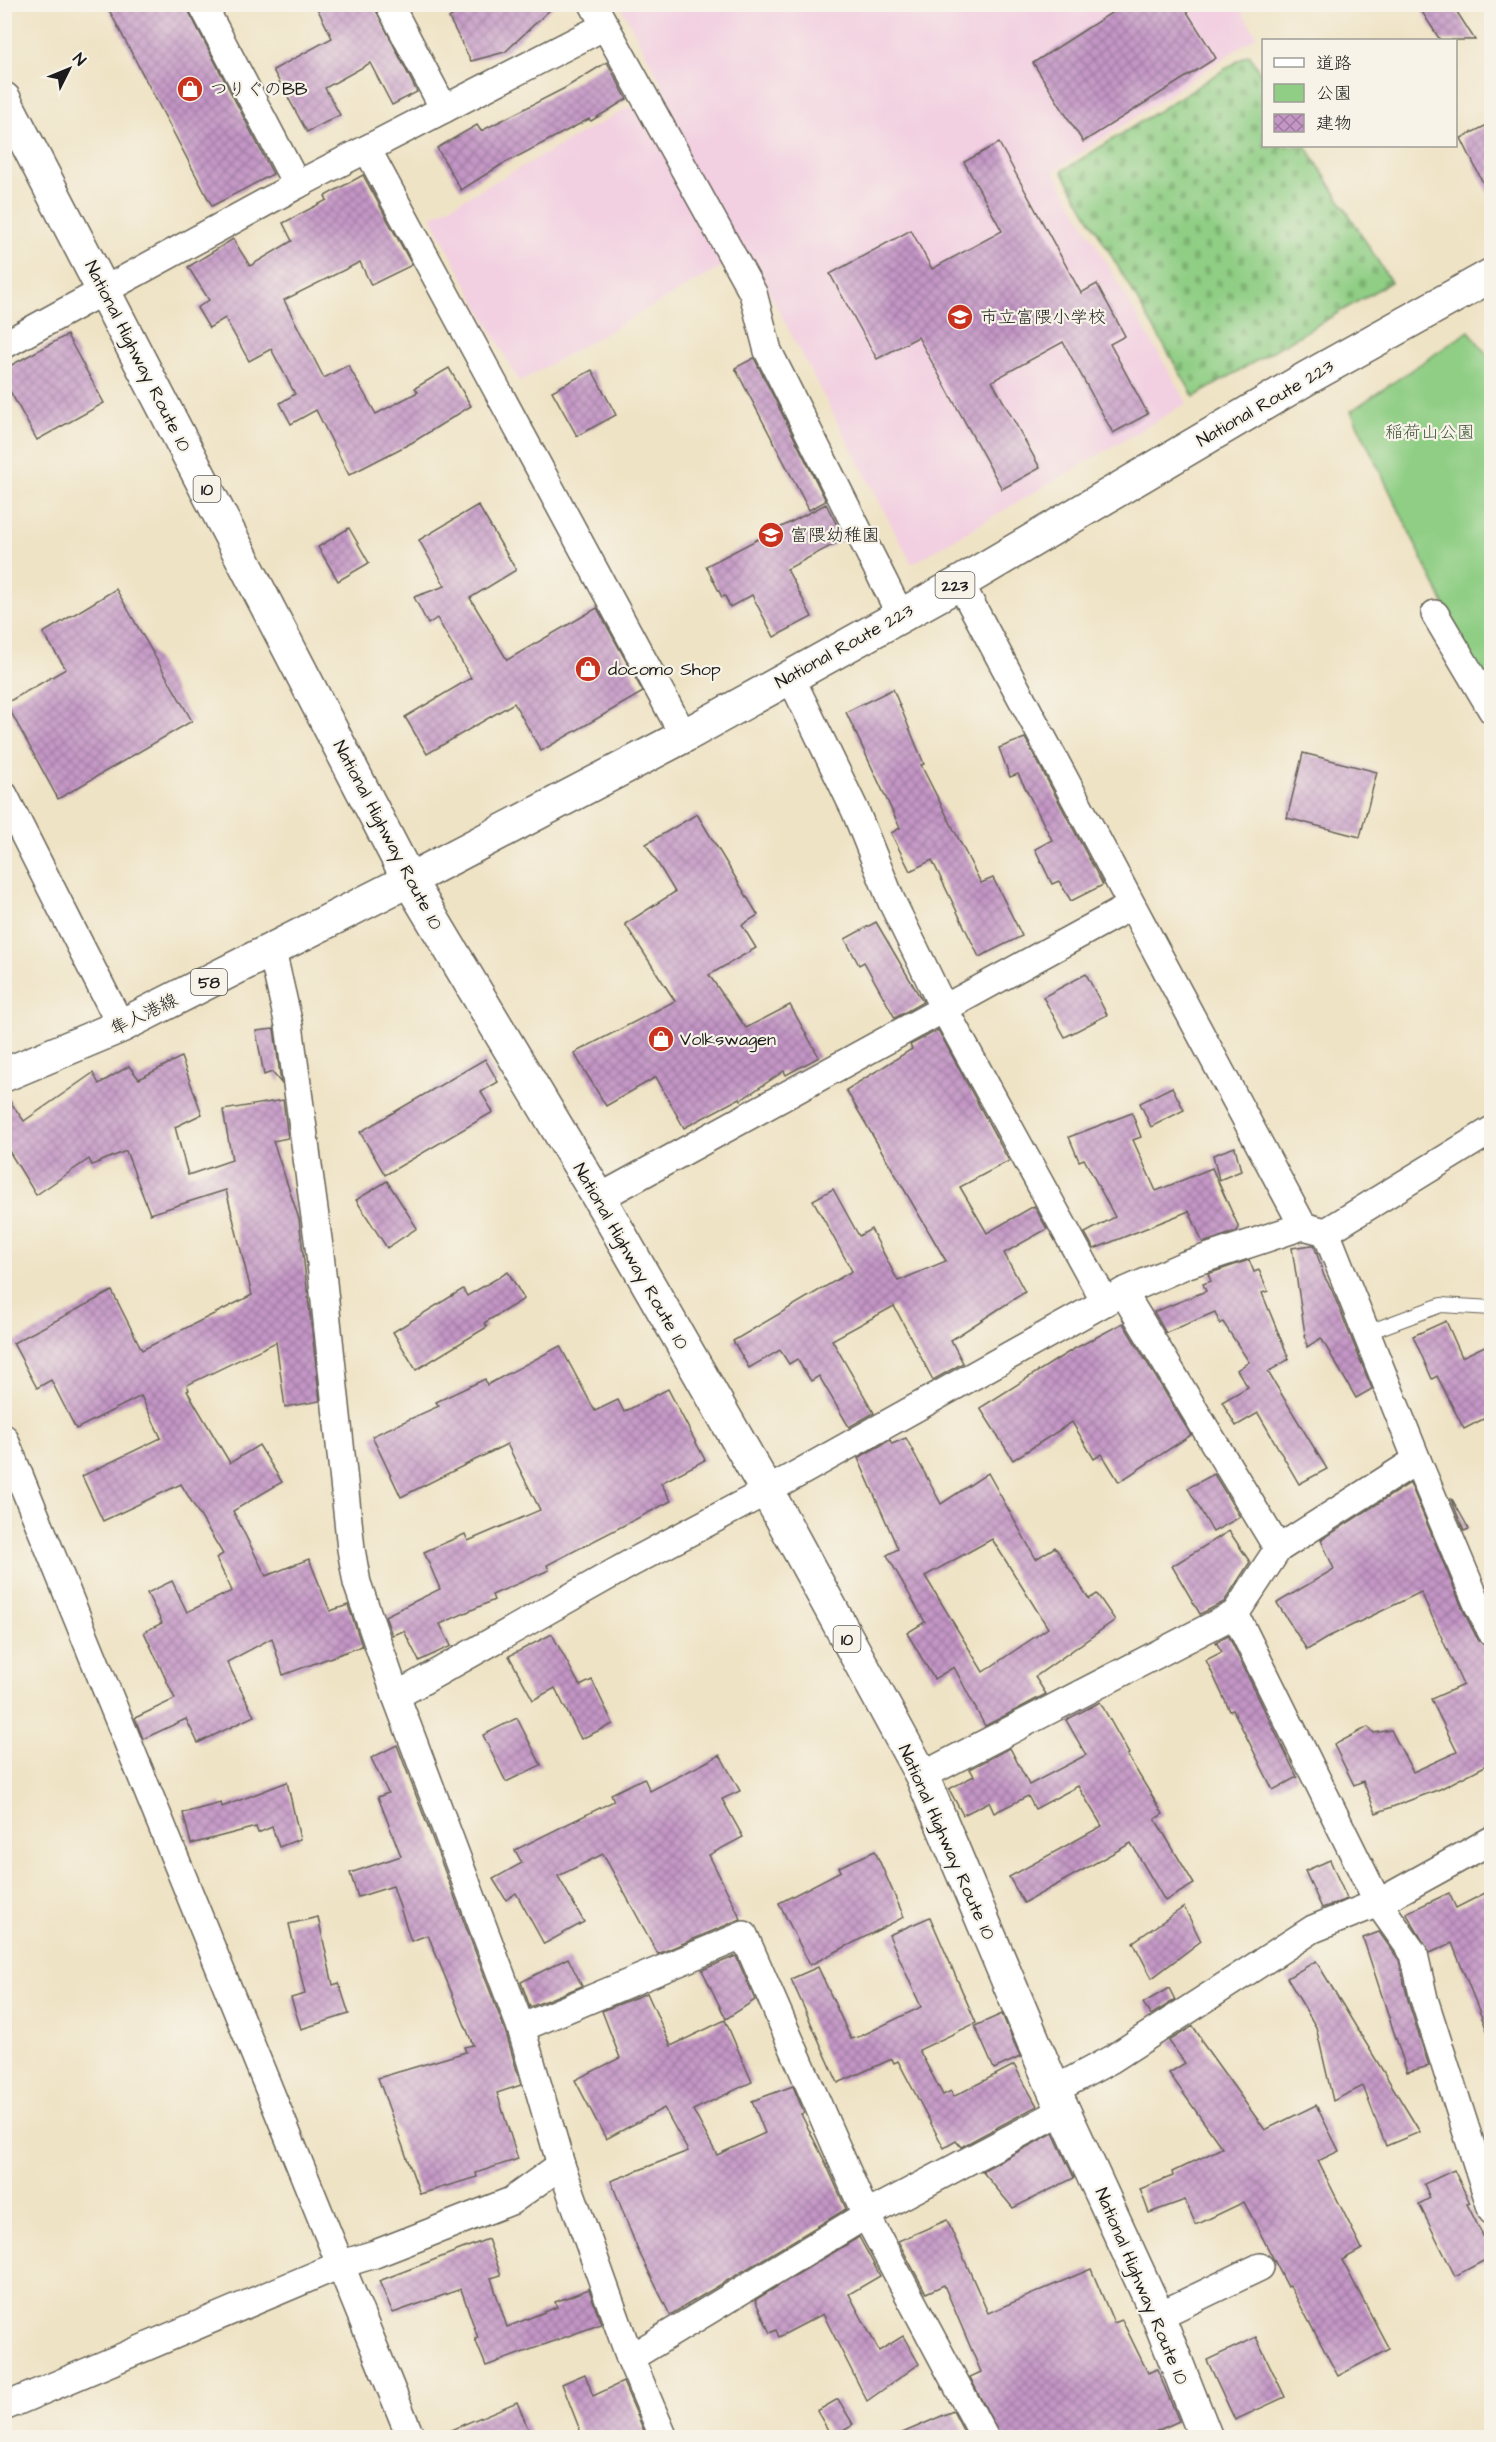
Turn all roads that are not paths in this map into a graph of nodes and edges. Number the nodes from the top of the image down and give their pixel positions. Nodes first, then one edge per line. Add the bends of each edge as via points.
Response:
1 (202, 4) edge
2 (389, 4) edge
3 (599, 15) edge
4 (4, 99) edge
5 (444, 110) junction
6 (367, 149) junction
7 (297, 185) junction
8 (1491, 275) edge
9 (105, 291) junction
10 (4, 345) edge
11 (960, 582) junction
12 (900, 614) junction
13 (1436, 614) dead end
14 (790, 676) junction
15 (1491, 710) edge
16 (684, 736) junction
17 (4, 795) edge
18 (409, 880) junction
19 (1131, 906) junction
20 (272, 951) junction
21 (944, 1009) junction
22 (121, 1026) junction
23 (4, 1075) edge
24 (1491, 1130) edge
25 (598, 1198) junction
26 (1314, 1229) junction
27 (1114, 1297) junction
28 (1491, 1308) edge
29 (1366, 1333) junction
30 (4, 1438) edge
31 (1417, 1460) junction
32 (767, 1491) junction
33 (1278, 1549) junction
34 (1235, 1614) junction
35 (1491, 1633) edge
36 (396, 1696) junction
37 (922, 1776) junction
38 (1491, 1840) edge
39 (1378, 1903) junction
40 (521, 2028) junction
41 (1059, 2100) junction
42 (561, 2164) junction
43 (1491, 2211) edge
44 (866, 2215) junction
45 (342, 2264) junction
46 (1260, 2267) dead end
47 (1158, 2316) junction
48 (630, 2358) junction
49 (4, 2407) edge
50 (411, 2438) edge
51 (664, 2438) edge
52 (985, 2438) edge
53 (1206, 2438) edge

1 - 7 street
2 - 5 street
3 - 5 street
3 - 12 street via 753,293 768,351
4 - 9 main road, National Highway Route 10 / 10
5 - 6 street
6 - 7 street
6 - 16 street
7 - 9 street
8 - 11 main road, National Route 223 / 223
9 - 10 street
9 - 18 main road, National Highway Route 10 / 10
11 - 12 main road, National Route 223 / 223
11 - 19 street
12 - 14 main road, National Route 223 / 223
13 - 15 street
14 - 16 main road, National Route 223 / 223
14 - 21 street
16 - 18 main road, National Route 223 / 223
17 - 22 street
18 - 20 main road, 隼人港線 / 58
18 - 25 main road, National Highway Route 10 / 10
19 - 21 street
19 - 26 street
20 - 22 main road, 隼人港線 / 58
20 - 36 street via 289,1025 355,1571
21 - 25 street
21 - 27 street
22 - 23 main road, 隼人港線 / 58
24 - 26 street
25 - 32 main road, National Highway Route 10 / 10
26 - 27 street via 1185,1265
26 - 29 street
27 - 32 street
27 - 33 street
28 - 29 lane via 1442,1305
29 - 31 street
30 - 45 street
31 - 33 street
31 - 35 street
32 - 36 street
32 - 37 main road, National Highway Route 10 / 10
33 - 34 street
34 - 37 street
34 - 39 street
36 - 40 street
37 - 41 main road, National Highway Route 10 / 10
38 - 39 street
39 - 41 street via 1313,1929 1112,2059
39 - 43 street via 1414,1954 1424,1999
40 - 42 street
40 - 44 street via 744,1935
41 - 44 street
41 - 47 main road, National Highway Route 10 / 10
42 - 45 street via 511,2201
42 - 48 street
44 - 48 street
44 - 52 street
45 - 49 street
45 - 50 street
46 - 47 street
47 - 53 main road, National Highway Route 10 / 10
48 - 51 street

